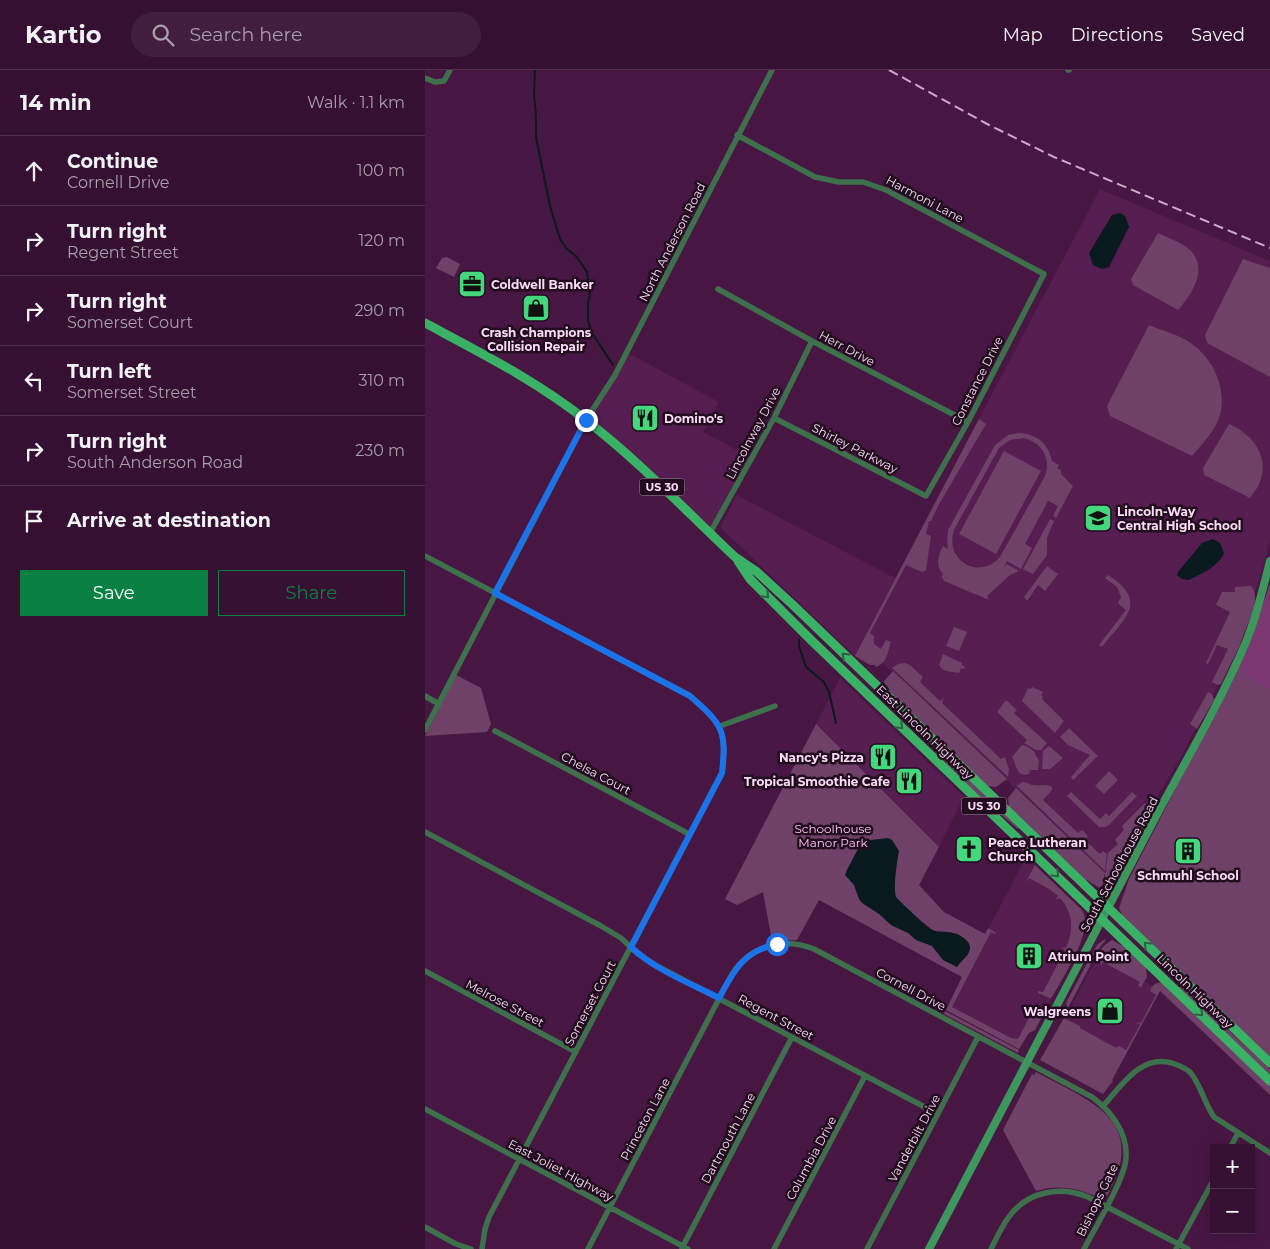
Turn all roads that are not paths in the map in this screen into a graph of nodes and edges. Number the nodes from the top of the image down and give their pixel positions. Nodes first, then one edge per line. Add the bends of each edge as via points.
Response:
1 (450, 70) edge
2 (772, 70) edge
3 (425, 78) edge
4 (737, 135) junction
5 (1044, 274) joint
6 (718, 290) dead end
7 (425, 323) edge
8 (812, 340) junction
9 (774, 418) junction
10 (586, 420) junction
11 (968, 422) junction
12 (926, 496) joint
13 (710, 533) junction
14 (425, 556) edge
15 (735, 557) junction
16 (1270, 561) edge
17 (495, 593) junction
18 (425, 696) edge
19 (439, 704) junction
20 (775, 706) dead end
21 (720, 726) junction
22 (425, 730) edge
23 (495, 731) dead end
24 (425, 832) edge
25 (689, 834) junction
26 (1109, 908) junction
27 (1103, 919) junction
28 (631, 947) junction
29 (425, 971) edge
30 (719, 998) junction
31 (978, 1036) junction
32 (792, 1037) junction
33 (576, 1052) junction
34 (1028, 1062) junction
35 (1270, 1063) edge
36 (865, 1076) junction
37 (1270, 1081) edge
38 (1104, 1105) junction
39 (425, 1109) edge
40 (938, 1114) junction
41 (1239, 1132) junction
42 (1232, 1144) edge
43 (1270, 1153) edge
44 (519, 1160) junction
45 (1210, 1187) edge
46 (1106, 1206) junction
47 (610, 1208) junction
48 (425, 1227) edge
49 (1178, 1247) edge
50 (684, 1248) edge
51 (471, 1249) edge
52 (482, 1249) edge
53 (588, 1249) edge
54 (774, 1249) edge
55 (867, 1249) edge
56 (929, 1249) edge
57 (991, 1249) edge
58 (1084, 1249) edge
59 (1188, 1249) edge

1 - 3 street via 444,81
2 - 4 street, North Anderson Road
4 - 5 street, Harmoni Lane via 815,177 878,186
4 - 10 street, North Anderson Road via 615,375
5 - 11 street, Constance Drive
6 - 8 street, Herr Drive
7 - 10 main road, East Lincoln Highway / US 30 via 508,367
8 - 9 street, Lincolnway Drive
8 - 11 street, Herr Drive
9 - 12 street, Shirley Parkway
9 - 13 street, Lincolnway Drive
10 - 13 main road, East Lincoln Highway / US 30
10 - 17 street, North Anderson Road
11 - 12 street, Constance Drive
13 - 15 main road, East Lincoln Highway / US 30
14 - 17 street
26 -> 15 main road, East Lincoln Highway / US 30 via 793,605
15 -> 27 main road, East Lincoln Highway / US 30 via 750,579 811,640
16 - 26 street, South Schoolhouse Road via 1246,642
17 - 19 street, North Anderson Road
17 - 21 street via 690,696
18 - 19 street
19 - 22 street, North Anderson Road
20 - 21 street
21 - 25 street, Somerset Court via 725,748 722,773
23 - 25 street, Chelsa Court
24 - 28 street, Regent Street via 601,926
25 - 28 street, Somerset Court
26 - 27 street, South Schoolhouse Road
35 -> 26 main road, Lincoln Highway / US 30
27 - 34 street, South Schoolhouse Road
27 -> 37 main road, Lincoln Highway / US 30
28 - 30 street, Regent Street via 657,966
28 - 33 street, Somerset Court
29 - 33 street, Melrose Street
30 - 31 street, Cornell Drive via 736,968 747,957 769,946 795,944 814,949
30 - 32 street, Regent Street
30 - 47 street, Princeton Lane
31 - 34 street, Cornell Drive
31 - 40 street, Vanderbilt Drive
32 - 36 street, Regent Street
32 - 50 street, Dartmouth Lane
33 - 44 street, Somerset Court
34 - 38 street, Cornell Drive
34 - 56 street, South Schoolhouse Road
36 - 40 street, Regent Street
36 - 54 street, Columbia Drive
38 - 41 street via 1133,1073 1153,1062 1165,1061 1189,1071 1214,1117
38 - 46 street, Bishops Gate via 1125,1141 1127,1159
39 - 44 street, East Joliet Highway
40 - 55 street, Vanderbilt Drive
41 - 42 street
41 - 43 street
44 - 47 street, East Joliet Highway
44 - 52 street, Somerset Court via 485,1228
45 - 49 street
46 - 49 street
46 - 57 street via 1073,1192 1039,1194 1013,1211
46 - 58 street, Bishops Gate
47 - 50 street, East Joliet Highway
47 - 53 street, Princeton Lane
48 - 51 street
49 - 59 street

